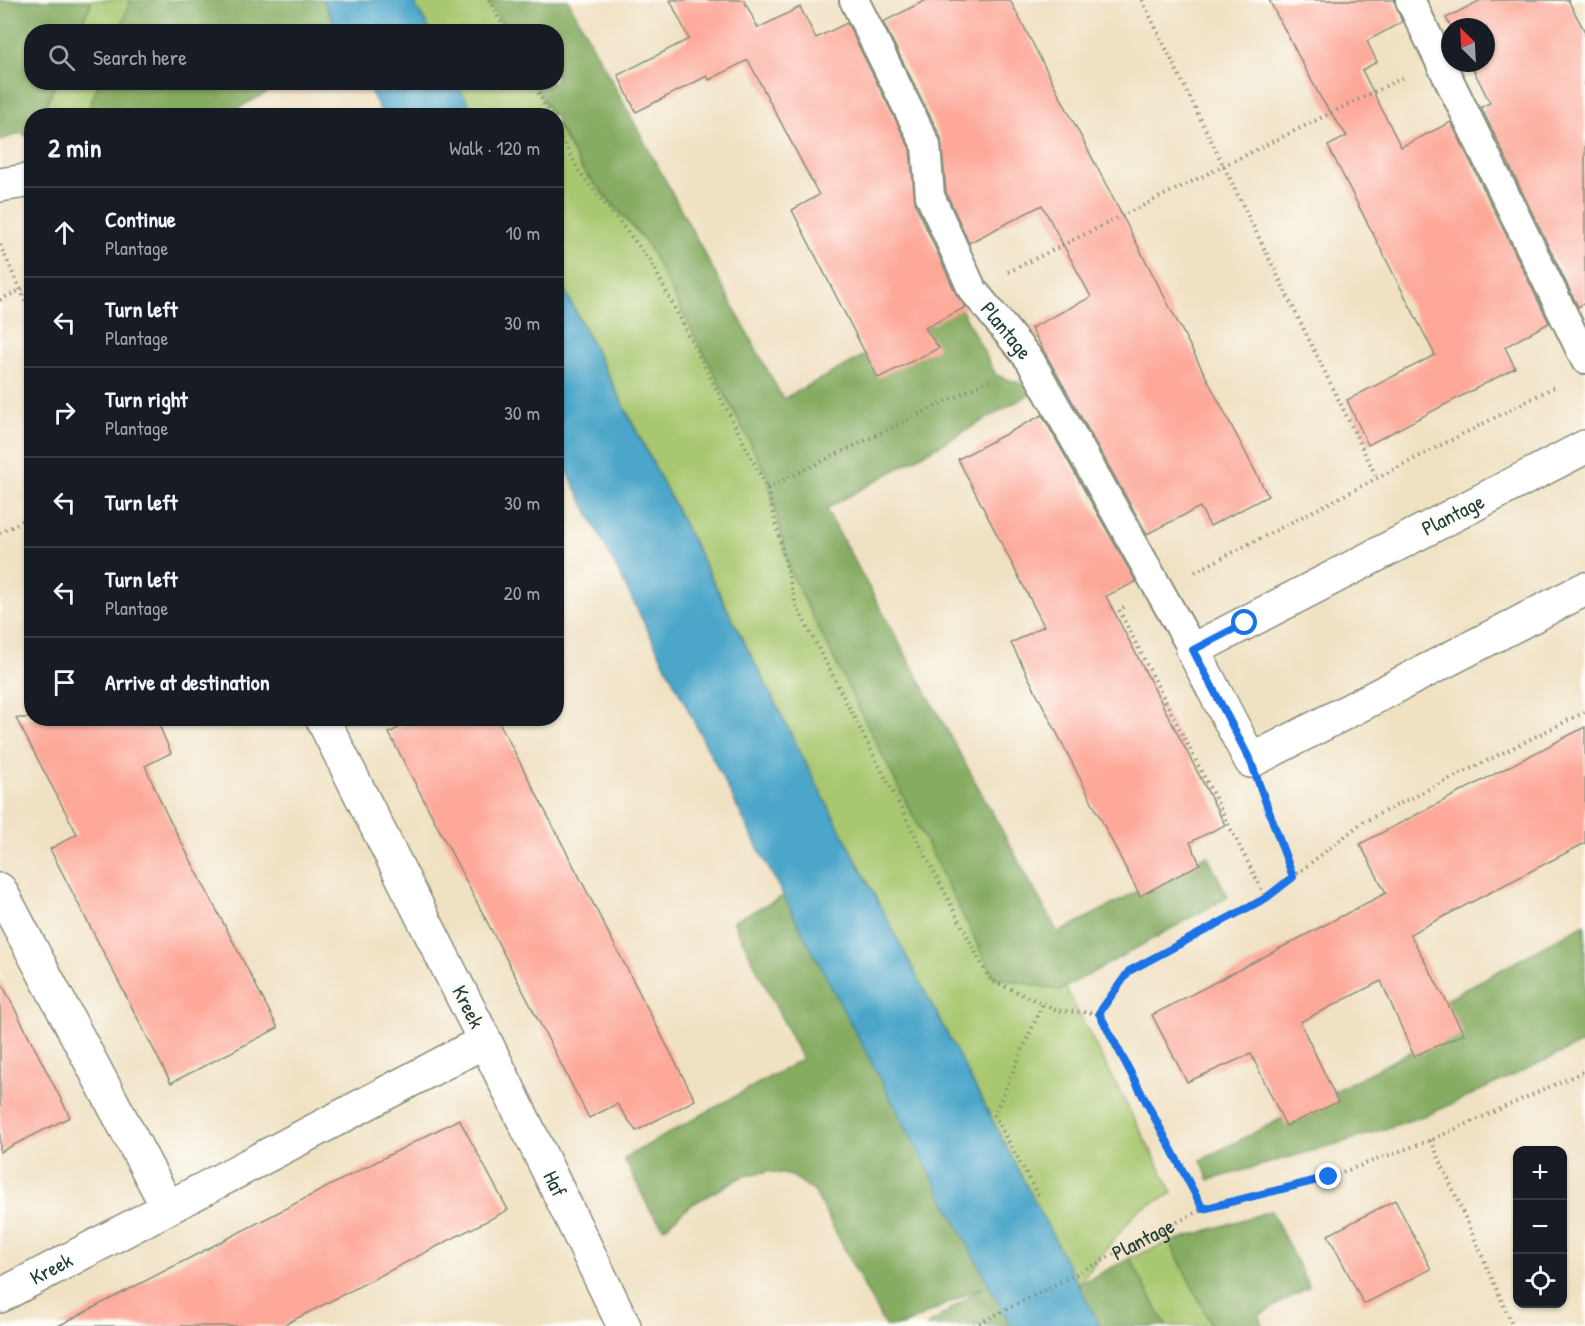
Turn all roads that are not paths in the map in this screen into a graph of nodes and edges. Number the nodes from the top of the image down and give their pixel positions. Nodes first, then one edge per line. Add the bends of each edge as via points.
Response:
1 (854, 0) edge
2 (1410, 0) edge
3 (24, 181) edge
4 (0, 185) edge
5 (1585, 360) edge
6 (1585, 447) edge
7 (1585, 589) edge
8 (1193, 650) junction
9 (326, 726) edge
10 (0, 890) edge
11 (485, 1041) junction
12 (167, 1206) junction
13 (0, 1296) edge
14 (624, 1326) edge

1 - 8 street, Plantage via 926,145 930,196 972,289 1030,360
2 - 5 street
3 - 4 street
6 - 8 street, Plantage
7 - 8 street, Plantage via 1251,762
9 - 11 street, Kreek
10 - 12 street
11 - 12 street, Kreek
11 - 14 street, Haf
12 - 13 street, Kreek

